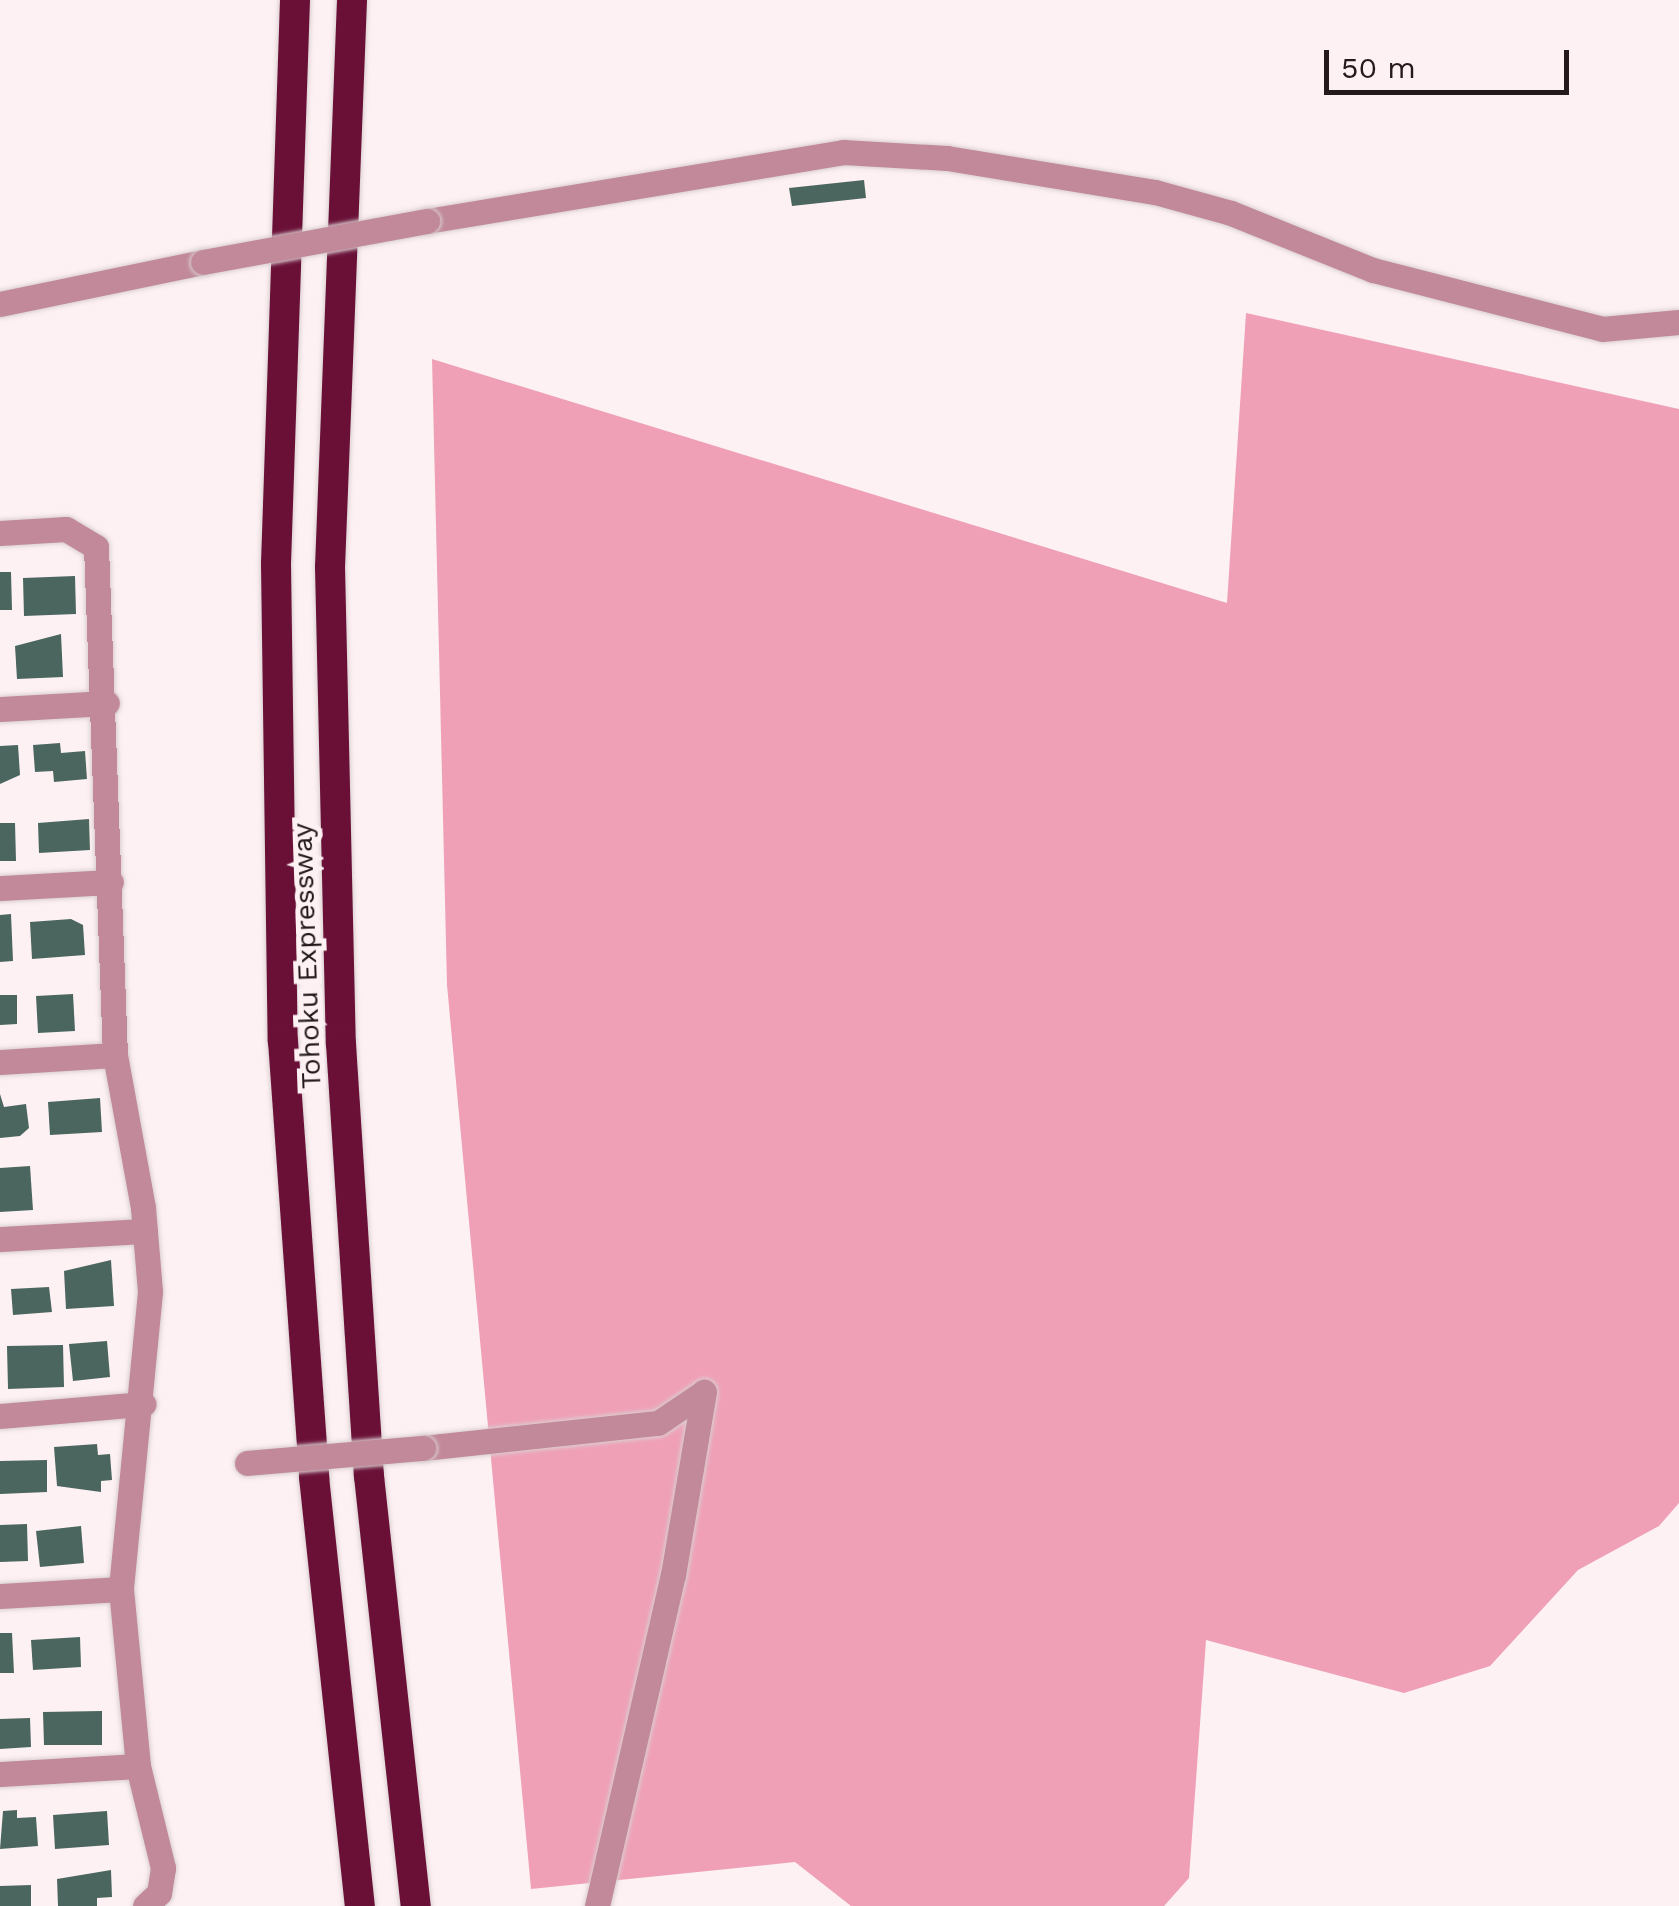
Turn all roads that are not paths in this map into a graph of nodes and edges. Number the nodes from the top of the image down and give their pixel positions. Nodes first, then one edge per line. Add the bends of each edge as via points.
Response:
1 (295, 0) edge
2 (352, 0) edge
3 (0, 304) edge
4 (1679, 322) edge
5 (0, 533) edge
6 (107, 703) junction
7 (0, 709) edge
8 (111, 882) junction
9 (0, 888) edge
10 (115, 1055) junction
11 (0, 1062) edge
12 (145, 1231) junction
13 (0, 1239) edge
14 (143, 1404) junction
15 (0, 1416) edge
16 (248, 1464) dead end
17 (121, 1589) junction
18 (0, 1596) edge
19 (138, 1766) junction
20 (0, 1774) edge
21 (145, 1906) edge
22 (360, 1906) edge
23 (416, 1906) edge
24 (597, 1906) edge

1 - 22 highway, Tohoku Expressway via 277,507 283,1041 314,1477
2 - 23 highway, Tohoku Expressway via 330,567 341,1044 369,1476
3 - 4 street, bridge via 427,221 844,152 946,158 1155,192 1402,278 1602,329
5 - 6 street via 66,530 96,547
6 - 7 street
6 - 8 street
8 - 9 street
8 - 10 street
10 - 11 street
10 - 12 street
12 - 13 street
12 - 14 street
14 - 15 street
14 - 17 street
16 - 24 street, bridge via 658,1423 704,1392 673,1576
17 - 18 street
17 - 19 street
19 - 20 street
19 - 21 street via 163,1868 158,1894

